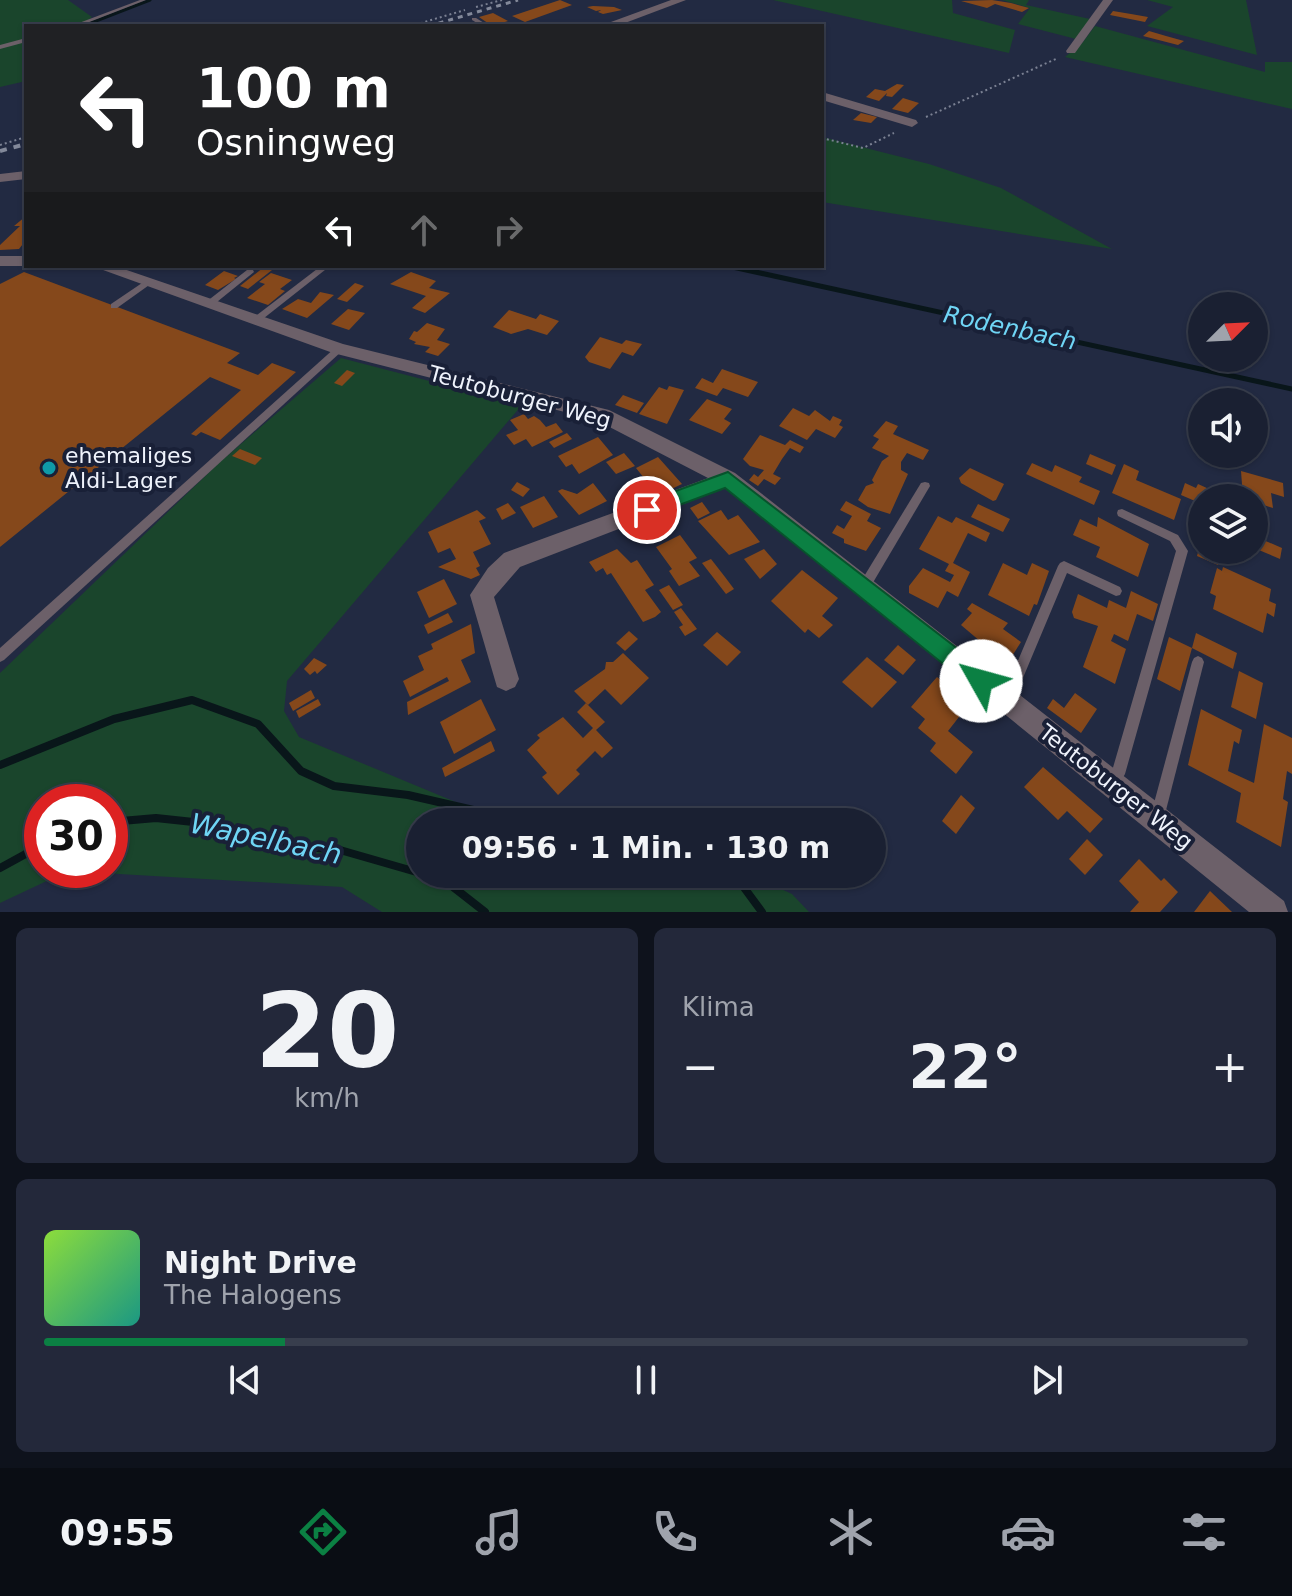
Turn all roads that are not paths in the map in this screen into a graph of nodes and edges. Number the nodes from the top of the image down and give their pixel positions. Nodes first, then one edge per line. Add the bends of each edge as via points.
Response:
1 (144, 0) edge
2 (681, 0) edge
3 (1108, 0) edge
4 (474, 19) dead end
5 (79, 24) edge
6 (483, 24) edge
7 (612, 24) edge
8 (24, 41) edge
9 (0, 47) edge
10 (1071, 51) road end
11 (824, 97) edge
12 (912, 123) road end
13 (24, 175) edge
14 (0, 178) edge
15 (0, 261) edge
16 (24, 261) edge
17 (106, 268) edge
18 (323, 268) edge
19 (250, 272) dead end
20 (148, 283) junction
21 (209, 304) junction
22 (114, 306) dead end
23 (256, 320) junction
24 (339, 349) junction
25 (728, 479) junction
26 (925, 486) dead end
27 (1122, 513) dead end
28 (864, 587) junction
29 (1116, 591) dead end
30 (0, 656) edge
31 (1198, 662) dead end
32 (506, 679) dead end
33 (1005, 700) junction
34 (1111, 784) junction
35 (1157, 819) junction
36 (1273, 912) edge

1 - 5 lane
2 - 7 street
3 - 10 street
4 - 6 lane
8 - 9 lane
11 - 12 street
13 - 14 street
15 - 16 street
17 - 20 street, Teutoburger Weg
18 - 23 lane
19 - 21 lane
20 - 21 street, Teutoburger Weg
20 - 22 lane
21 - 23 street, Teutoburger Weg
23 - 24 street, Teutoburger Weg
24 - 25 street, Teutoburger Weg via 602,415
24 - 30 lane
25 - 28 street, Teutoburger Weg
25 - 32 street via 512,560 482,595
26 - 28 lane
27 - 34 lane via 1174,538 1182,551
28 - 33 street, Teutoburger Weg
29 - 33 lane via 1064,566
31 - 35 lane
33 - 34 street, Teutoburger Weg
34 - 35 street, Teutoburger Weg
35 - 36 street, Teutoburger Weg

